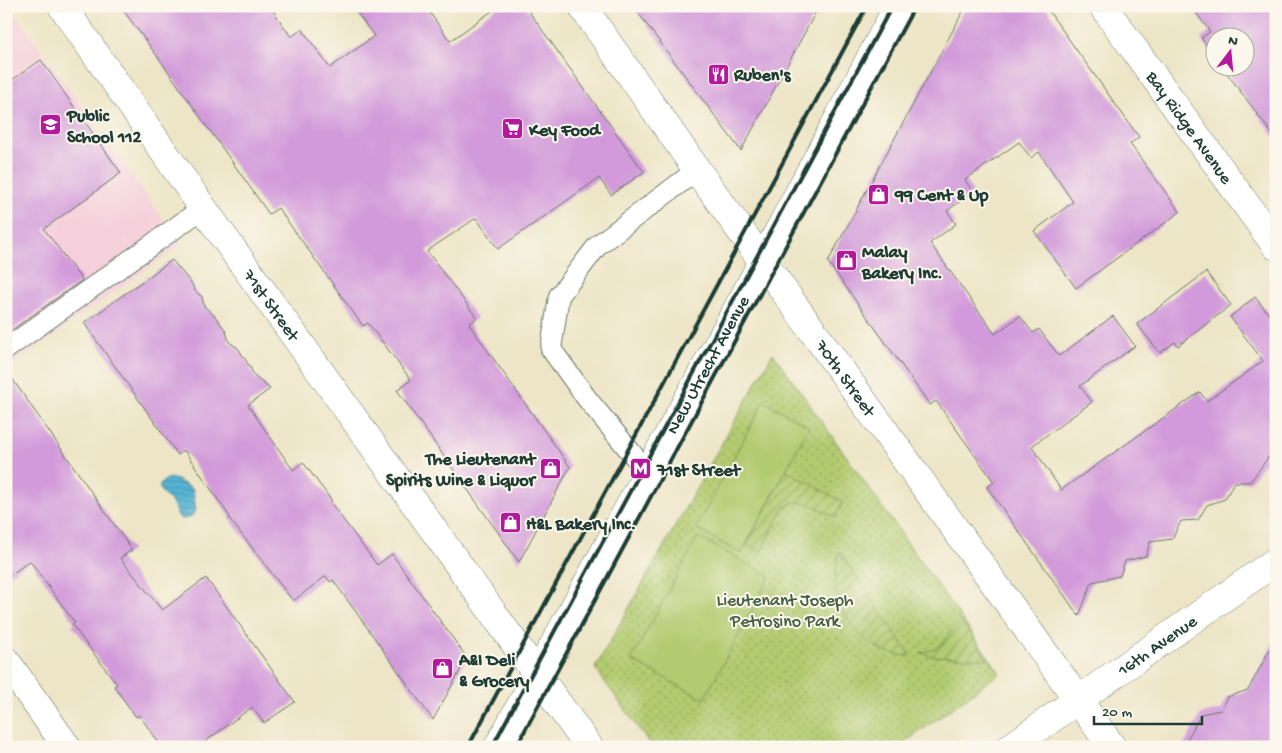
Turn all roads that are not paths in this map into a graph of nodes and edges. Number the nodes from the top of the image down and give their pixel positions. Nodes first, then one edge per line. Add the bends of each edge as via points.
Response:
1 (62, 6) edge
2 (582, 6) edge
3 (898, 6) edge
4 (1104, 6) edge
5 (697, 170) junction
6 (204, 208) junction
7 (1276, 246) edge
8 (763, 260) junction
9 (6, 349) edge
10 (648, 473) junction
11 (1276, 561) edge
12 (6, 661) edge
13 (538, 675) junction
14 (1078, 699) junction
15 (68, 747) edge
16 (498, 747) edge
17 (589, 747) edge
18 (1011, 747) edge
19 (1112, 747) edge

1 - 6 street, 71st Street
2 - 5 street, 70th Street
3 - 8 street, New Utrecht Avenue
4 - 7 street, Bay Ridge Avenue
5 - 8 street, 70th Street
5 - 10 lane via 598,245 560,296 558,304 551,350
6 - 9 lane
6 - 13 street, 71st Street
8 - 10 street, New Utrecht Avenue
8 - 14 street, 70th Street
10 - 13 street, New Utrecht Avenue
11 - 14 street, 16th Avenue
12 - 15 street
13 - 16 street, New Utrecht Avenue
13 - 17 street, 71st Street
14 - 18 street, 16th Avenue
14 - 19 street, 70th Street

